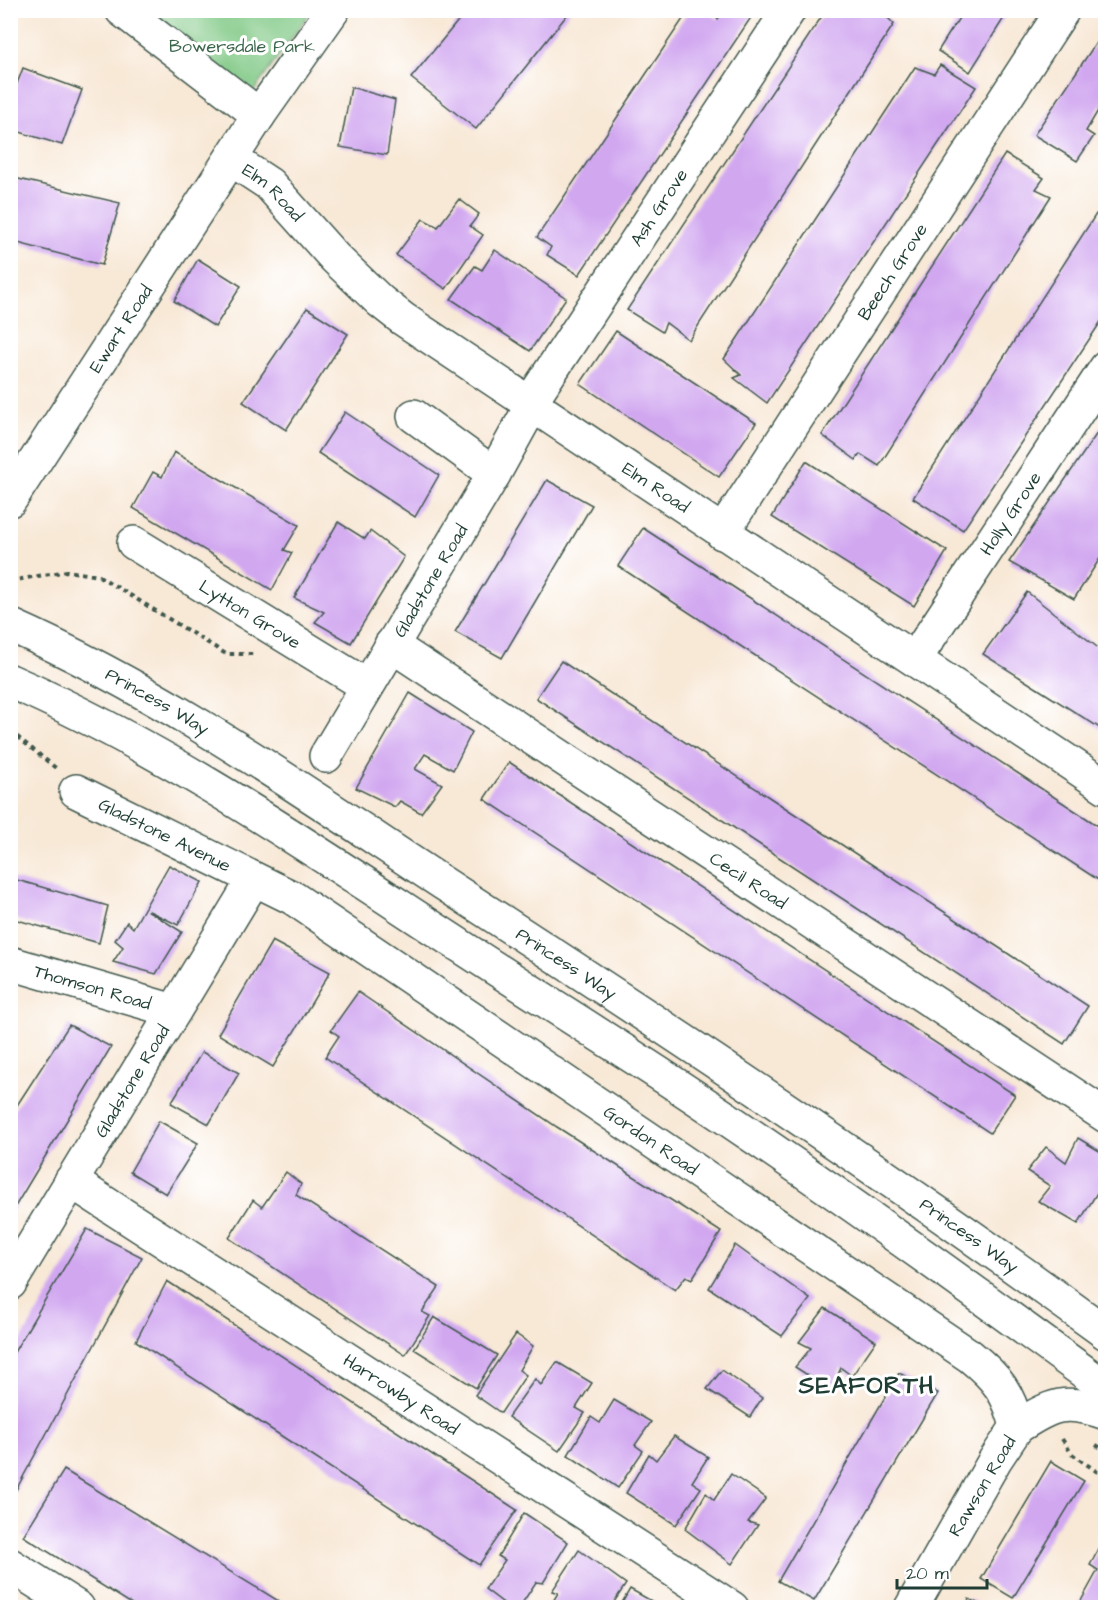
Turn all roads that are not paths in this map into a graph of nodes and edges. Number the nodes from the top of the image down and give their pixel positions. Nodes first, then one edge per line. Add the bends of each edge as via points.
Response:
1 (122, 10) edge
2 (333, 10) edge
3 (789, 10) edge
4 (1063, 10) edge
5 (259, 115) junction
6 (231, 159) junction
7 (1106, 368) edge
8 (532, 405) junction
9 (414, 416) dead end
10 (494, 474) junction
11 (10, 500) edge
12 (722, 533) junction
13 (134, 543) dead end
14 (10, 625) edge
15 (391, 645) junction
16 (915, 659) junction
17 (10, 681) edge
18 (367, 686) junction
19 (326, 756) dead end
20 (1106, 787) edge
21 (76, 791) road end
22 (254, 879) junction
23 (10, 963) edge
24 (174, 1011) junction
25 (1106, 1116) edge
26 (71, 1181) junction
27 (10, 1283) edge
28 (1106, 1333) edge
29 (1106, 1388) edge
30 (1106, 1413) edge
31 (1017, 1427) junction
32 (10, 1565) edge
33 (78, 1608) edge
34 (732, 1608) edge
35 (911, 1608) edge

1 - 5 main road
2 - 5 main road, Ewart Road
3 - 8 main road, Ash Grove
4 - 12 main road, Beech Grove
5 - 6 main road, Ewart Road
6 - 8 main road, Elm Road via 269,184 322,245 380,301
6 - 11 main road, Ewart Road
7 - 16 main road, Holly Grove
8 - 10 main road, Gladstone Road
8 - 12 main road, Elm Road
9 - 10 main road
10 - 15 main road, Gladstone Road
12 - 16 main road, Elm Road
13 - 18 main road, Lytton Grove
14 - 28 main road, Princess Way via 183,716 353,824 740,1078
15 - 18 main road, Gladstone Road
15 - 25 main road, Cecil Road
16 - 20 main road, Elm Road
17 - 29 main road via 168,760 382,895 746,1131
18 - 19 main road, Gladstone Road
21 - 22 main road, Gladstone Avenue
22 - 24 main road, Gladstone Road
22 - 31 main road, Gordon Road via 293,897 970,1356 1000,1383
23 - 24 main road, Thomson Road
24 - 26 main road, Gladstone Road
26 - 27 main road, Gladstone Road
26 - 34 main road, Harrowby Road
30 - 31 main road via 1075,1404 1060,1405
31 - 35 main road, Rawson Road
32 - 33 main road

